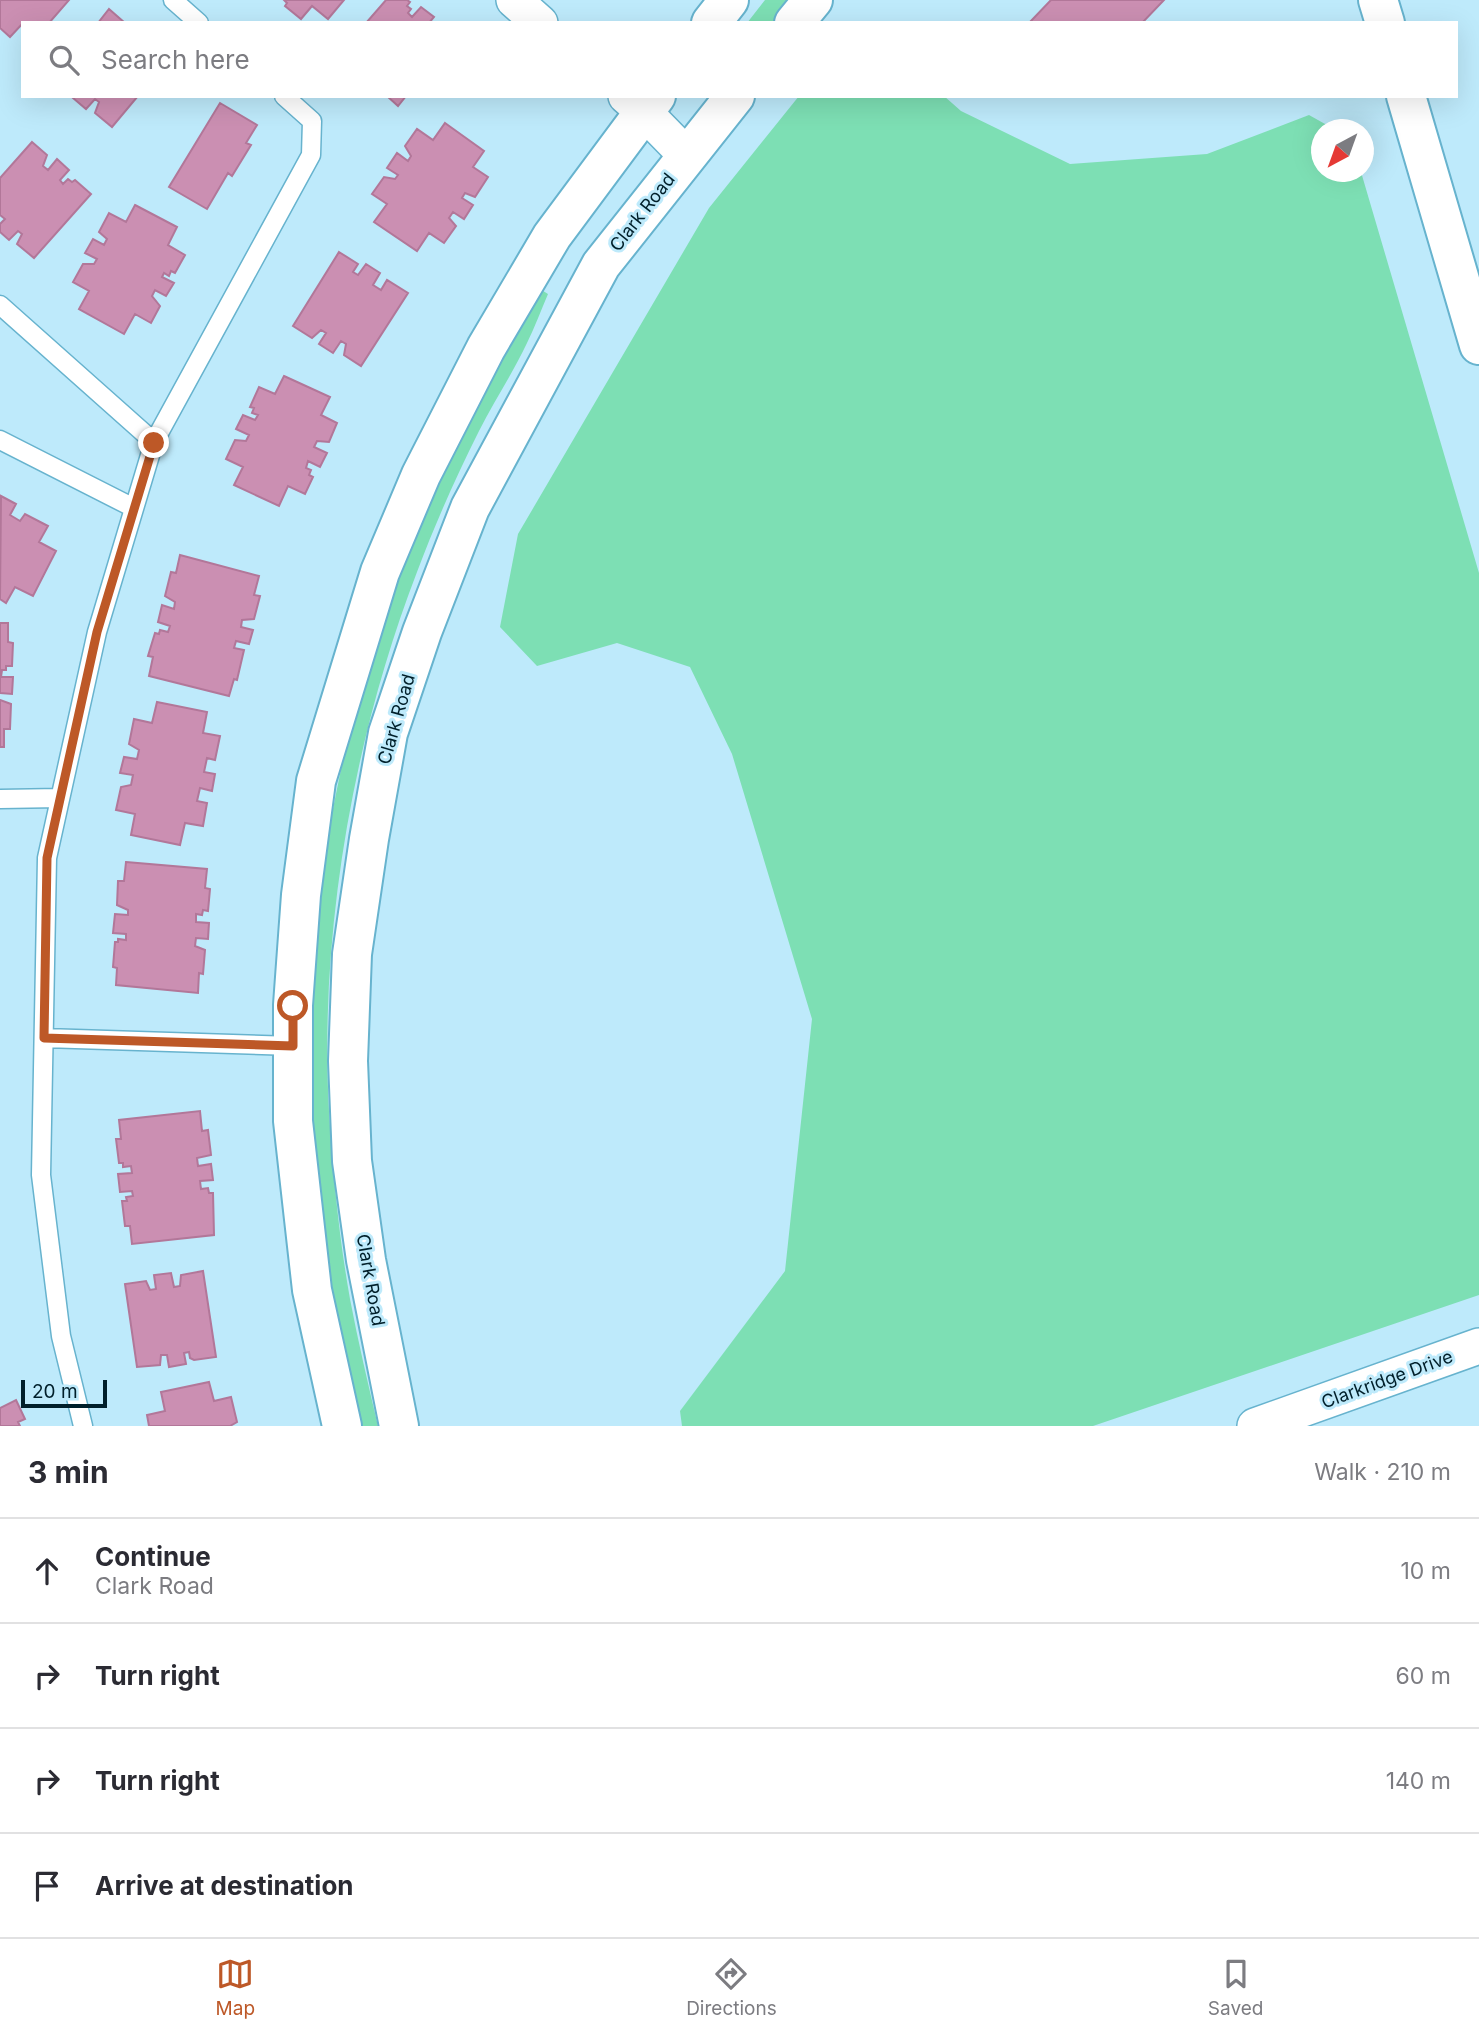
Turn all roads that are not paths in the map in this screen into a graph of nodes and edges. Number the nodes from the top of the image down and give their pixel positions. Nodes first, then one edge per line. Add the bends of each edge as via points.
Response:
1 (173, 0) edge
2 (514, 0) edge
3 (729, 0) edge
4 (813, 0) edge
5 (1378, 0) edge
6 (198, 21) edge
7 (538, 21) edge
8 (713, 21) edge
9 (796, 21) edge
10 (1384, 21) edge
11 (286, 98) edge
12 (733, 98) edge
13 (1407, 98) edge
14 (642, 101) edge
15 (687, 156) junction
16 (0, 305) edge
17 (1479, 345) edge
18 (0, 440) edge
19 (154, 443) junction
20 (134, 508) junction
21 (60, 798) junction
22 (0, 799) edge
23 (44, 1038) junction
24 (293, 1046) junction
25 (1479, 1346) edge
26 (83, 1426) edge
27 (342, 1426) edge
28 (399, 1426) edge
29 (1255, 1426) edge

1 - 6 lane
2 - 7 street
3 - 8 main road
4 - 9 main road
5 - 10 main road
11 - 19 lane via 312,121 311,155
12 - 15 main road, Clark Road
13 - 17 main road
14 - 15 street
14 - 24 main road via 552,236 486,348 421,475 380,572 316,780 301,895
15 - 28 main road, Clark Road via 601,265 470,508 388,733 352,954 348,1061 352,1161 366,1260
16 - 19 lane
18 - 20 lane
19 - 20 lane
20 - 21 lane via 97,632
21 - 22 lane
21 - 23 lane via 47,858
23 - 24 lane
23 - 26 lane via 41,1175 61,1336
24 - 27 main road via 293,1121 312,1290
25 - 29 street, Clarkridge Drive

